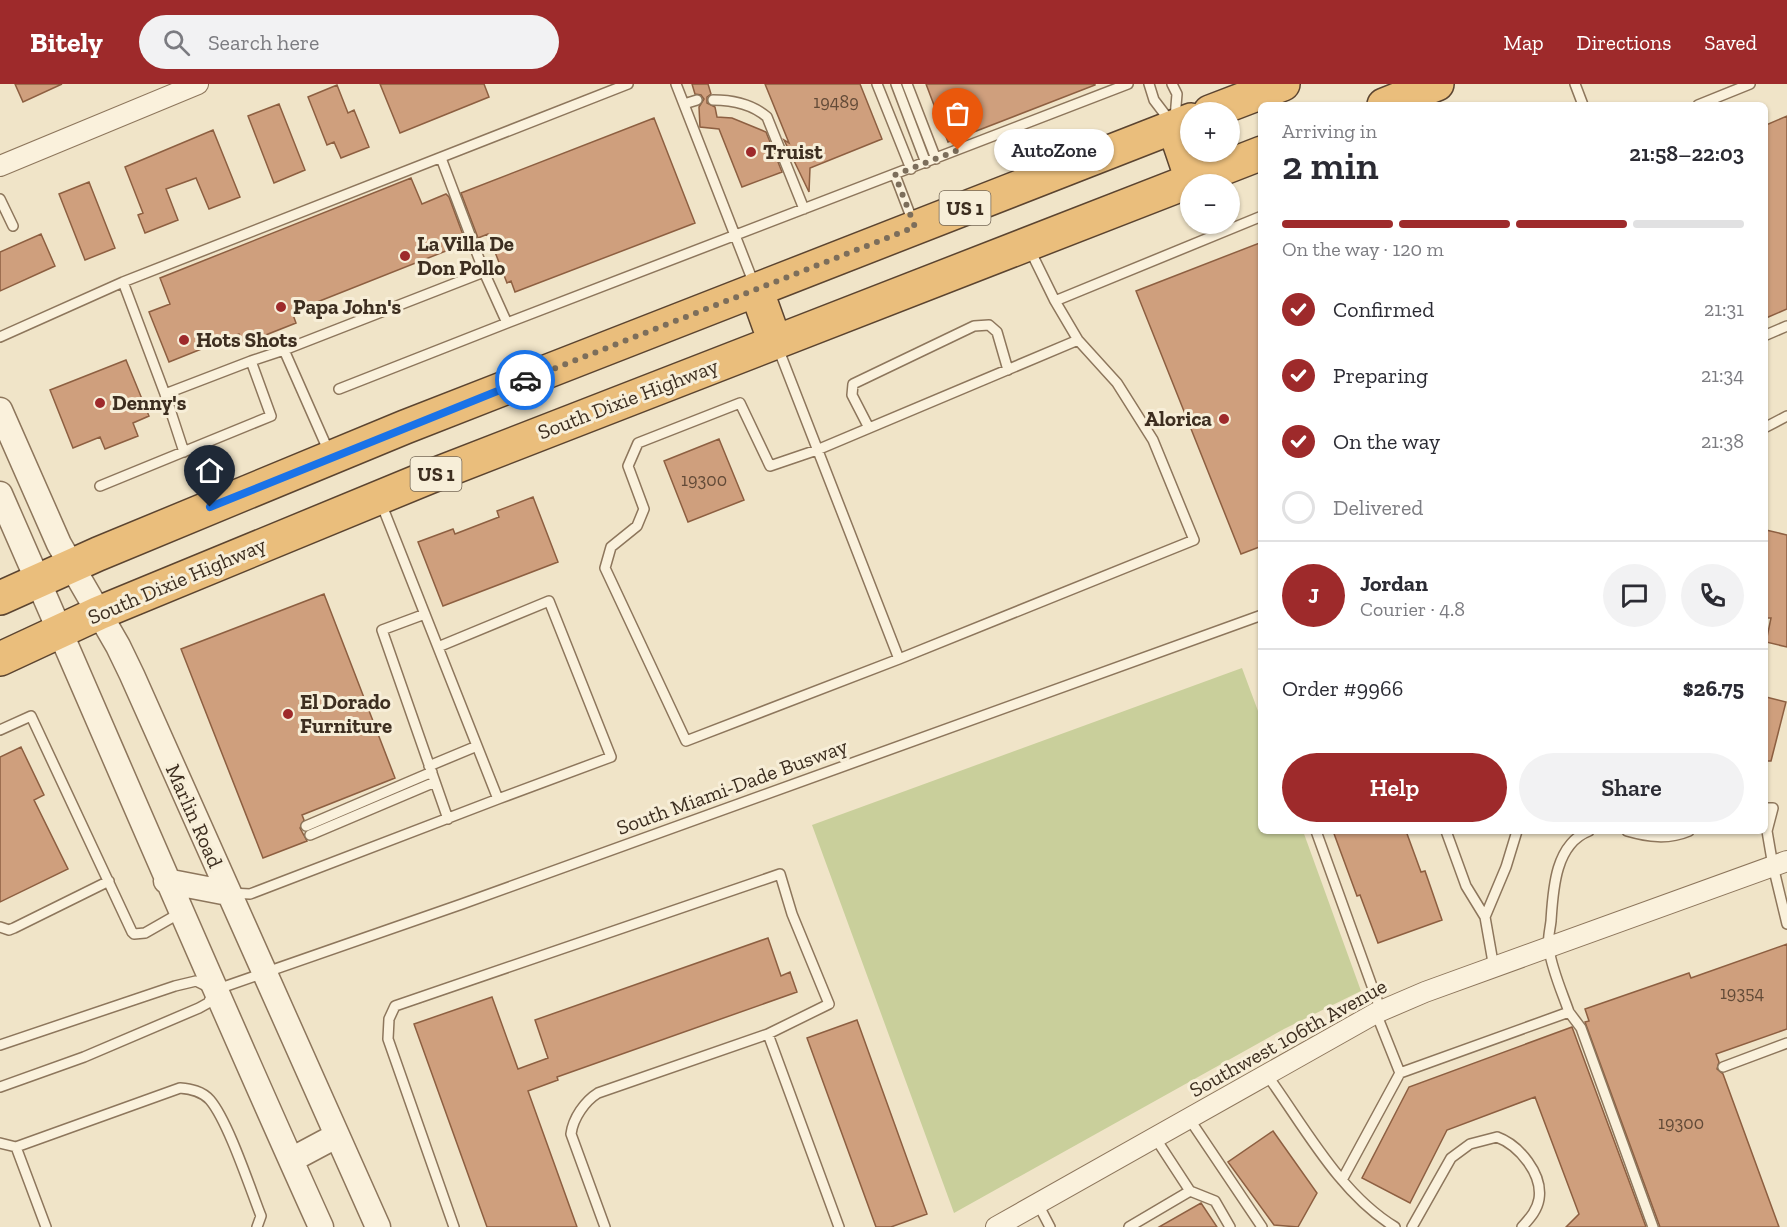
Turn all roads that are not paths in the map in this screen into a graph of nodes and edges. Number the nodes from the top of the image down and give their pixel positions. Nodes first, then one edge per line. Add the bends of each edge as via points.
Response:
1 (198, 84) edge
2 (628, 84) edge
3 (676, 84) edge
4 (877, 84) edge
5 (896, 84) edge
6 (907, 84) edge
7 (1128, 84) edge
8 (1149, 84) edge
9 (1172, 84) edge
10 (1283, 84) edge
11 (1575, 84) edge
12 (1750, 84) edge
13 (697, 100) dead end
14 (713, 100) dead end
15 (1236, 102) edge
16 (1583, 102) edge
17 (1705, 102) edge
18 (684, 104) junction
19 (1180, 108) edge
20 (1180, 121) edge
21 (1180, 124) edge
22 (1258, 155) edge
23 (441, 158) junction
24 (936, 159) junction
25 (926, 163) junction
26 (0, 166) edge
27 (910, 169) junction
28 (1208, 174) edge
29 (895, 175) junction
30 (1180, 185) edge
31 (0, 199) edge
32 (804, 209) junction
33 (1258, 218) edge
34 (13, 226) dead end
35 (915, 227) junction
36 (735, 236) junction
37 (1027, 244) junction
38 (484, 272) junction
39 (123, 282) junction
40 (756, 289) junction
41 (1054, 302) junction
42 (507, 323) junction
43 (1787, 326) edge
44 (1768, 334) edge
45 (0, 337) edge
46 (1078, 340) junction
47 (775, 342) junction
48 (284, 350) junction
49 (251, 361) junction
50 (1008, 370) junction
51 (339, 389) dead end
52 (165, 394) junction
53 (0, 410) edge
54 (1787, 416) edge
55 (1768, 426) edge
56 (869, 428) junction
57 (817, 450) junction
58 (184, 452) junction
59 (332, 457) junction
60 (100, 486) dead end
61 (0, 494) edge
62 (380, 498) junction
63 (71, 567) junction
64 (40, 581) junction
65 (0, 598) edge
66 (99, 613) junction
67 (425, 614) junction
68 (1258, 616) edge
69 (61, 631) junction
70 (438, 647) junction
71 (0, 659) edge
72 (899, 659) junction
73 (0, 730) edge
74 (477, 746) junction
75 (432, 773) junction
76 (498, 799) junction
77 (1768, 808) edge
78 (447, 819) junction
79 (1768, 827) edge
80 (308, 830) dead end
81 (1317, 834) edge
82 (1447, 834) edge
83 (1516, 834) edge
84 (1585, 834) edge
85 (1638, 834) edge
86 (1678, 834) edge
87 (1768, 834) edge
88 (1780, 864) edge
89 (108, 881) junction
90 (166, 881) junction
91 (228, 893) junction
92 (180, 913) junction
93 (1485, 917) junction
94 (1787, 924) edge
95 (5, 928) edge
96 (1548, 948) junction
97 (1494, 968) junction
98 (263, 974) junction
99 (214, 990) junction
100 (1378, 1012) junction
101 (1569, 1012) junction
102 (768, 1034) junction
103 (1787, 1043) edge
104 (0, 1045) edge
105 (1723, 1067) dead end
106 (1400, 1073) junction
107 (1267, 1075) junction
108 (0, 1086) edge
109 (1190, 1120) junction
110 (336, 1136) junction
111 (1156, 1139) junction
112 (0, 1143) edge
113 (16, 1147) junction
114 (291, 1160) junction
115 (1342, 1180) junction
116 (1190, 1191) junction
117 (1038, 1204) junction
118 (376, 1226) edge
119 (46, 1227) edge
120 (256, 1227) edge
121 (321, 1227) edge
122 (454, 1227) edge
123 (605, 1227) edge
124 (839, 1227) edge
125 (996, 1227) edge
126 (1050, 1227) edge
127 (1129, 1227) edge
128 (1230, 1227) edge
129 (1262, 1227) edge
130 (1395, 1227) edge
131 (1412, 1227) edge
132 (1522, 1227) edge
133 (1653, 1227) edge

1 - 26 street
2 - 23 lane
3 - 18 lane
4 - 27 lane
5 - 25 lane
6 - 24 lane
7 - 24 lane
8 - 20 lane via 1154,100
9 - 19 lane
10 - 15 highway
11 - 16 lane
12 - 17 lane
13 - 18 lane
14 - 32 lane via 756,107 767,117
18 - 36 lane
21 - 35 highway, US 1
22 - 28 highway, South Dixie Highway / US 1
23 - 38 lane
23 - 39 lane
24 - 25 lane
25 - 27 lane
27 - 29 lane
29 - 32 lane
29 - 35 lane
30 - 37 highway, South Dixie Highway / US 1
31 - 34 lane
32 - 36 lane
33 - 41 lane
35 - 40 highway, US 1
36 - 40 lane
36 - 42 lane
37 - 41 lane
37 - 47 highway, South Dixie Highway / US 1
38 - 42 lane
38 - 48 lane
39 - 45 lane
39 - 52 lane
40 - 47 highway
40 - 59 highway, US 1
41 - 46 lane
42 - 51 lane
43 - 44 lane
46 - 50 lane
46 - 72 lane via 1117,383 1153,440 1194,540
47 - 57 lane
47 - 62 highway, South Dixie Highway / US 1
48 - 49 lane
48 - 59 lane
49 - 52 lane
49 - 58 lane via 271,416
50 - 56 lane
50 - 56 lane via 997,332 989,325 974,326 853,384 852,395
52 - 58 lane
53 - 63 street, Marlin Road
54 - 55 lane
56 - 57 lane
57 - 72 lane
57 - 72 lane via 770,466 740,403 638,443 628,466 644,509 637,526 611,547 604,568 686,741
58 - 60 lane
59 - 63 highway, US 1
61 - 64 street
62 - 66 highway, South Dixie Highway / US 1
62 - 67 lane
63 - 64 highway, US 1
63 - 66 street, Marlin Road
64 - 65 highway, US 1
64 - 69 street
66 - 69 highway, South Dixie Highway / US 1
66 - 91 street, Marlin Road via 132,675
67 - 70 lane
67 - 75 lane via 382,630
68 - 98 lane, South Miami-Dade Busway
69 - 71 highway, South Dixie Highway / US 1
69 - 90 street
70 - 74 lane
70 - 76 lane via 549,601 598,724 611,757
73 - 89 lane via 31,716
74 - 75 lane
74 - 76 lane
75 - 78 lane
75 - 80 lane
76 - 78 lane
77 - 79 lane via 1773,808
78 - 91 lane via 250,894
81 - 100 lane
82 - 93 lane via 1466,886
83 - 93 lane
84 - 96 lane via 1569,846 1559,865
85 - 86 lane
87 - 88 lane
88 - 94 lane
88 - 96 street, Southwest 106th Avenue
89 - 92 lane via 135,934 145,933
89 - 95 lane
90 - 91 street
90 - 92 street
91 - 98 street, Marlin Road
92 - 99 street
93 - 97 lane
96 - 97 street, Southwest 106th Avenue
96 - 101 lane
97 - 100 street, Southwest 106th Avenue
98 - 99 lane, South Miami-Dade Busway
98 - 110 street, Marlin Road
99 - 104 lane via 191,981
99 - 108 lane, South Miami-Dade Busway via 199,1008 84,1057
99 - 114 street
100 - 106 lane
100 - 107 street, Southwest 106th Avenue
101 - 106 lane
101 - 133 lane via 1581,1028
102 - 122 lane via 829,1005 780,874 398,1003 389,1019 388,1039
102 - 123 lane via 598,1093 587,1102 574,1121 571,1134
102 - 124 lane
103 - 105 lane
106 - 115 lane
107 - 109 street, Southwest 106th Avenue
107 - 115 lane
109 - 111 street, Southwest 106th Avenue
109 - 129 lane
110 - 114 street
110 - 118 street, Marlin Road
111 - 116 lane
111 - 117 street, Southwest 106th Avenue
112 - 113 lane
113 - 119 lane
113 - 120 lane via 180,1088 192,1089 211,1101 226,1131 261,1216
114 - 121 street
115 - 130 lane via 1371,1210
116 - 127 lane
116 - 128 lane via 1215,1201
117 - 125 street, Southwest 106th Avenue
117 - 126 lane
131 - 132 lane via 1451,1158 1470,1144 1497,1137 1518,1148 1539,1188 1537,1206

